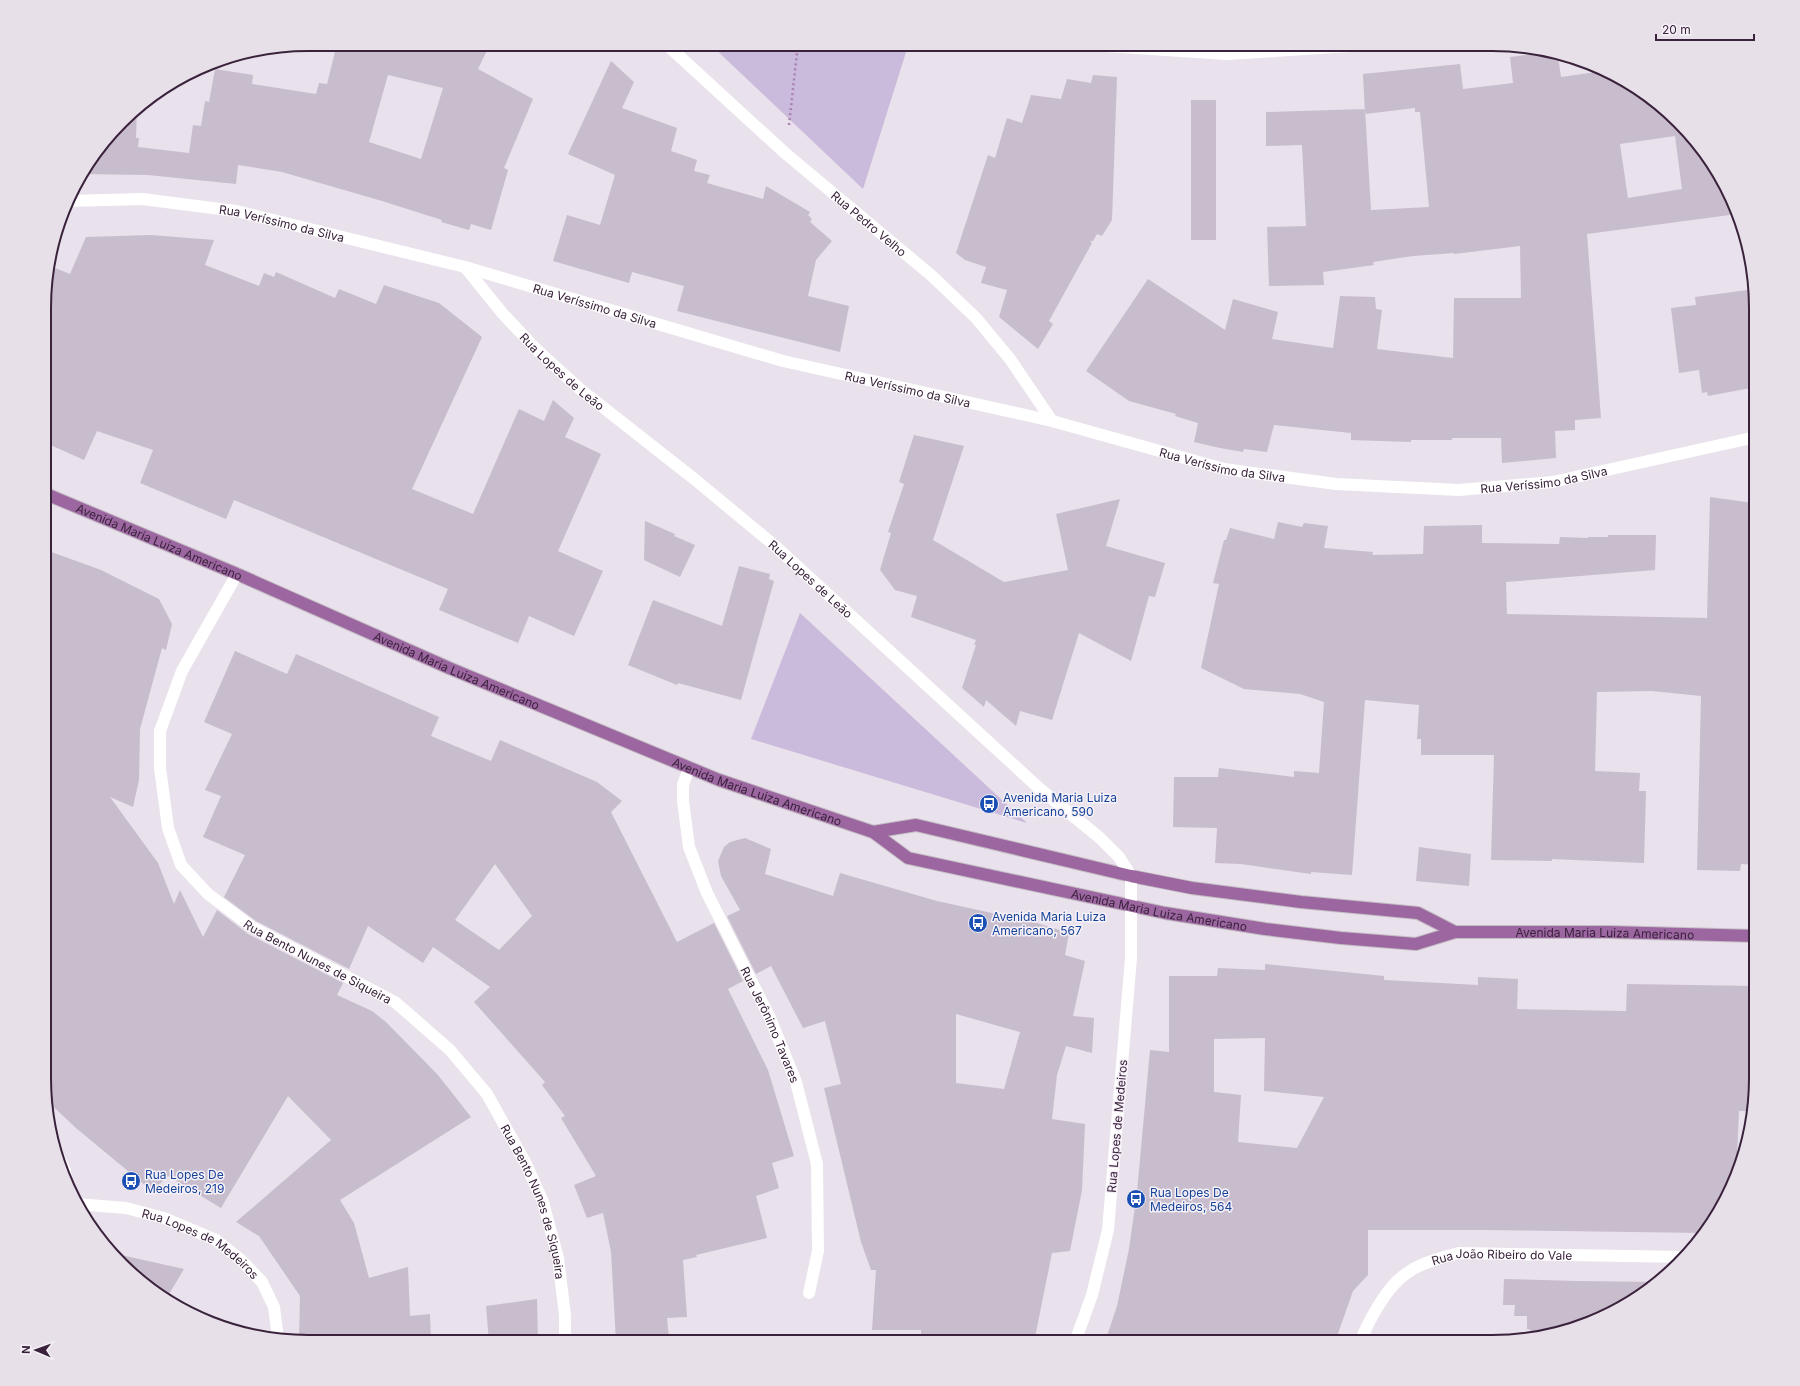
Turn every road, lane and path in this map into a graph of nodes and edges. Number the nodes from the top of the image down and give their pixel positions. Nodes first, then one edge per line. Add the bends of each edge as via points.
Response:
1 (674, 51) edge
2 (797, 51) edge
3 (1181, 51) edge
4 (1274, 51) edge
5 (785, 153) junction
6 (74, 201) edge
7 (465, 266) junction
8 (1052, 421) junction
9 (1749, 439) edge
10 (51, 496) edge
11 (237, 574) junction
12 (689, 768) junction
13 (873, 832) junction
14 (1131, 876) junction
15 (1132, 906) junction
16 (1455, 932) junction
17 (1749, 936) edge
18 (84, 1205) edge
19 (1677, 1257) edge
20 (810, 1293) dead end
21 (277, 1333) edge
22 (565, 1335) edge
23 (1078, 1335) edge
24 (1364, 1335) edge

1 - 5 street, Rua Pedro Velho
2 - 5 path
3 - 4 street via 1227,54
5 - 8 street, Rua Pedro Velho via 932,276 976,318 1010,359
6 - 7 street, Rua Veríssimo da Silva via 142,199 236,211
7 - 8 street, Rua Veríssimo da Silva via 783,361
7 - 14 street, Rua Lopes de Leão via 503,314 581,390 774,545 1040,789 1100,838 1119,858
8 - 9 street, Rua Veríssimo da Silva via 1224,469 1336,484 1459,490 1553,482
10 - 11 main road, Avenida Maria Luiza Americano
11 - 12 main road, Avenida Maria Luiza Americano via 449,668
11 - 22 street, Rua Bento Nunes de Siqueira via 182,671 160,731 160,768 168,828 182,865 208,894 252,927 395,1002 450,1050 487,1094 526,1164 543,1202 558,1258
12 - 13 main road, Avenida Maria Luiza Americano
12 - 20 street, Rua Jerônimo Tavares via 683,785 683,801 690,848 707,893 770,1018 796,1082 817,1164 818,1251
13 - 14 main road, Avenida Maria Luiza Americano via 916,825
13 - 15 main road, Avenida Maria Luiza Americano via 908,858
14 - 15 street
14 - 16 main road, Avenida Maria Luiza Americano via 1192,888 1418,913
15 - 16 main road, Avenida Maria Luiza Americano via 1265,929 1416,944
15 - 23 street, Rua Lopes de Medeiros via 1131,958 1108,1230 1092,1295
16 - 17 main road, Avenida Maria Luiza Americano
18 - 21 street, Rua Lopes de Medeiros via 126,1208 156,1216 216,1240 242,1261 262,1282 274,1307
19 - 24 street, Rua João Ribeiro do Vale via 1459,1253 1433,1260 1406,1273 1385,1295

